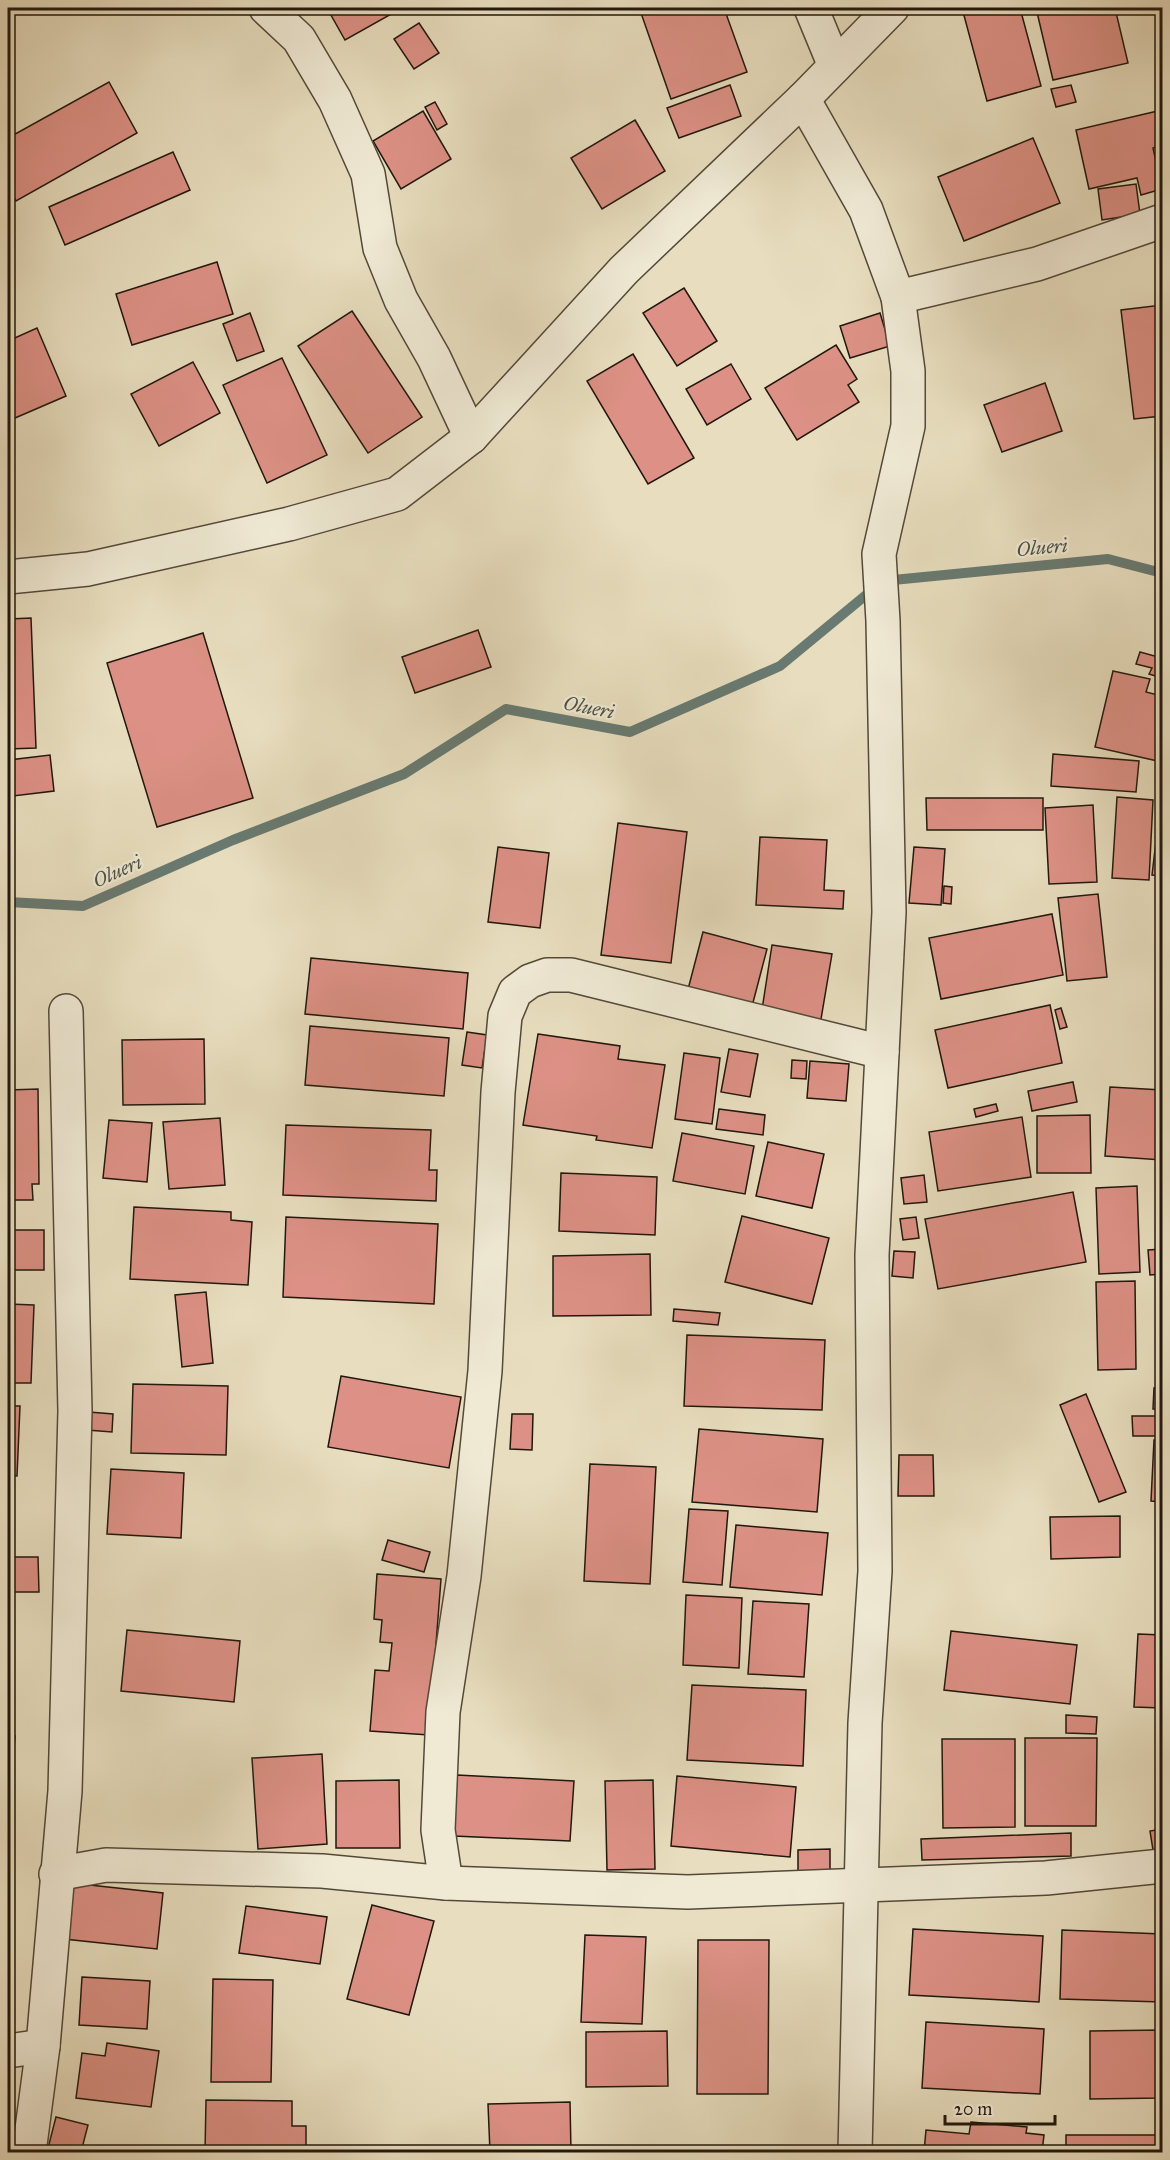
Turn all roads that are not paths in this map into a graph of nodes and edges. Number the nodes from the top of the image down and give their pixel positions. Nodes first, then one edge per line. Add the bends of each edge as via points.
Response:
1 (266, 8) edge
2 (811, 8) edge
3 (892, 8) edge
4 (835, 66) junction
5 (803, 99) junction
6 (1162, 221) edge
7 (897, 297) junction
8 (471, 437) junction
9 (8, 576) edge
10 (66, 1011) dead end
11 (882, 1052) junction
12 (1162, 1866) edge
13 (56, 1874) junction
14 (446, 1882) junction
15 (863, 1885) junction
16 (43, 2046) junction
17 (8, 2051) edge
18 (29, 2152) edge
19 (855, 2152) edge

1 - 8 street via 299,39 335,100 368,174 380,248
2 - 4 street
3 - 4 street
4 - 5 street
5 - 7 street via 866,210
5 - 8 street via 624,270
6 - 7 street via 1037,264
7 - 11 street via 908,371 908,426 879,554 889,912
8 - 9 street via 397,494 289,524 88,568
10 - 13 street via 75,1411 65,1791
11 - 14 street via 571,975 547,975 515,992 505,1016 498,1092 485,1371 464,1576 443,1712 438,1830
11 - 15 street via 872,1255 875,1571 865,1723
12 - 15 street via 1046,1878
13 - 14 street via 106,1865 322,1871
13 - 16 street
14 - 15 street via 688,1892
15 - 19 street
16 - 17 street
16 - 18 street

